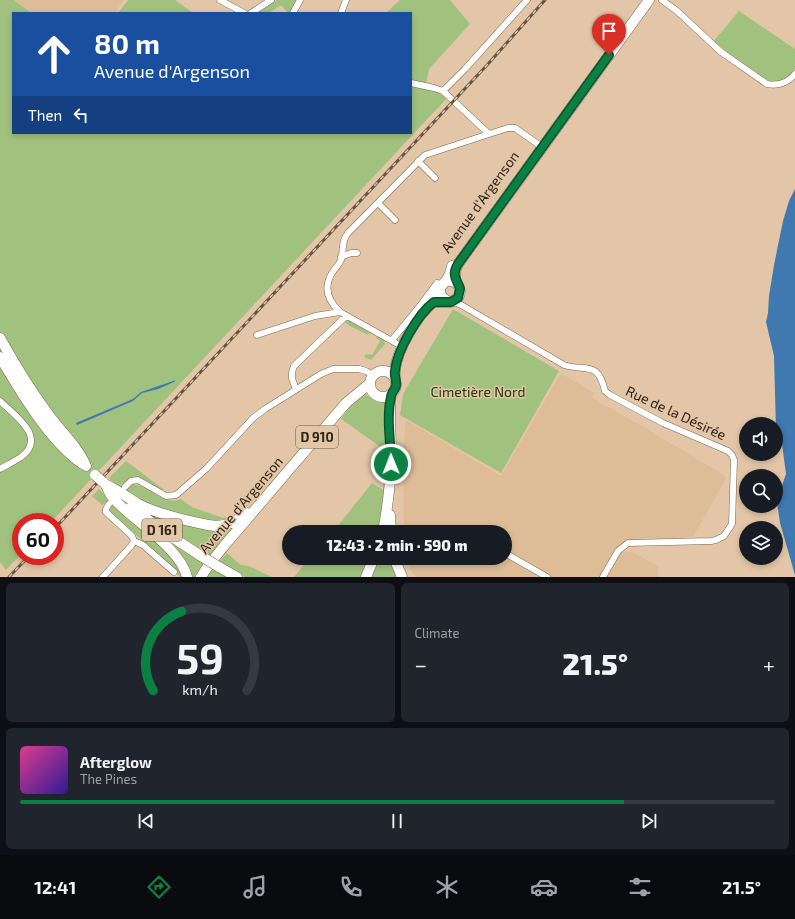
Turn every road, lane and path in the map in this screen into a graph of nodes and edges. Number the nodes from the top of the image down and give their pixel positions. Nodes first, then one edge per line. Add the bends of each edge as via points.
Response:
1 (221, 0) edge
2 (270, 0) edge
3 (300, 0) edge
4 (346, 0) edge
5 (527, 0) edge
6 (643, 0) edge
7 (649, 0) edge
8 (662, 0) edge
9 (242, 12) edge
10 (252, 12) edge
11 (294, 12) edge
12 (341, 12) edge
13 (795, 74) edge
14 (412, 83) edge
15 (443, 91) junction
16 (489, 134) junction
17 (542, 144) junction
18 (418, 161) junction
19 (435, 178) dead end
20 (378, 203) junction
21 (395, 220) dead end
22 (357, 253) dead end
23 (341, 257) junction
24 (444, 284) junction
25 (460, 294) junction
26 (450, 301) junction
27 (434, 302) junction
28 (463, 306) junction
29 (340, 312) junction
30 (346, 316) junction
31 (257, 335) dead end
32 (0, 338) edge
33 (392, 340) junction
34 (402, 349) junction
35 (0, 357) edge
36 (374, 376) junction
37 (395, 378) junction
38 (296, 389) junction
39 (391, 394) junction
40 (0, 401) edge
41 (86, 466) junction
42 (0, 469) edge
43 (104, 483) junction
44 (125, 487) dead end
45 (390, 489) junction
46 (268, 495) junction
47 (109, 504) dead end
48 (384, 525) edge
49 (391, 525) edge
50 (134, 541) junction
51 (512, 557) edge
52 (371, 565) edge
53 (397, 565) edge
54 (174, 572) dead end
55 (103, 577) edge
56 (187, 577) edge
57 (201, 577) edge
58 (238, 577) edge
59 (366, 577) edge
60 (402, 577) edge
61 (547, 577) edge
62 (603, 577) edge

1 - 9 street
2 - 10 street
3 - 11 street
4 - 12 street
5 - 15 street
6 - 17 main road, D 910
7 - 17 main road, D 910
8 - 13 street via 720,52 767,84 775,86 784,83
14 - 15 street
15 - 16 street
16 - 17 street via 515,128
16 - 18 street via 428,154
17 - 24 main road, Avenue d'Argenson / D 910
18 - 19 street
18 - 20 street
20 - 21 street
20 - 23 street via 346,236
22 - 23 street
23 - 29 street via 328,282 327,292 329,299
24 - 25 main road via 460,287
24 - 26 main road via 442,298
24 - 27 main road, Avenue d'Argenson / D 910
24 - 33 street via 420,306
25 - 26 main road
25 - 28 street
26 - 27 main road
26 - 28 street, Rue de la Désirée
27 - 34 main road, Avenue d'Argenson / D 910 via 417,321
28 - 62 street, Rue de la Désirée via 564,365 596,371 603,380 605,391 610,395 663,423 732,454 734,521 727,534 711,540 628,542 618,551
29 - 30 street
29 - 31 street via 315,316
30 - 33 street
30 - 38 street via 294,366 291,372
32 - 41 main road, D 161 via 16,368 80,454
33 - 34 street
34 - 36 main road, Avenue d'Argenson / D 910
34 - 37 main road, Avenue d'Argenson / D 910 via 395,369
35 - 41 main road, D 161 via 42,421 71,454
36 - 37 main road via 388,371
36 - 38 street via 359,368 333,369
36 - 39 main road via 371,390 377,396
36 - 46 main road, Avenue d'Argenson / D 910 via 346,403
37 - 39 main road via 396,387
38 - 44 street via 253,418 207,468 176,495 166,496 138,480 131,481
39 - 45 main road
40 - 42 street via 25,425 32,437 30,447 23,456
41 - 43 main road, D 161, bridge
43 - 46 main road via 118,489 146,508 215,526 238,520
43 - 56 main road via 112,496 179,559
43 - 58 main road, D 161, bridge via 154,524
45 - 48 main road
45 - 49 main road
46 - 57 main road, Avenue d'Argenson / D 910
47 - 50 street via 106,512 132,536
50 - 54 street via 143,545
50 - 55 street
51 - 61 street
52 - 59 main road
53 - 60 main road

